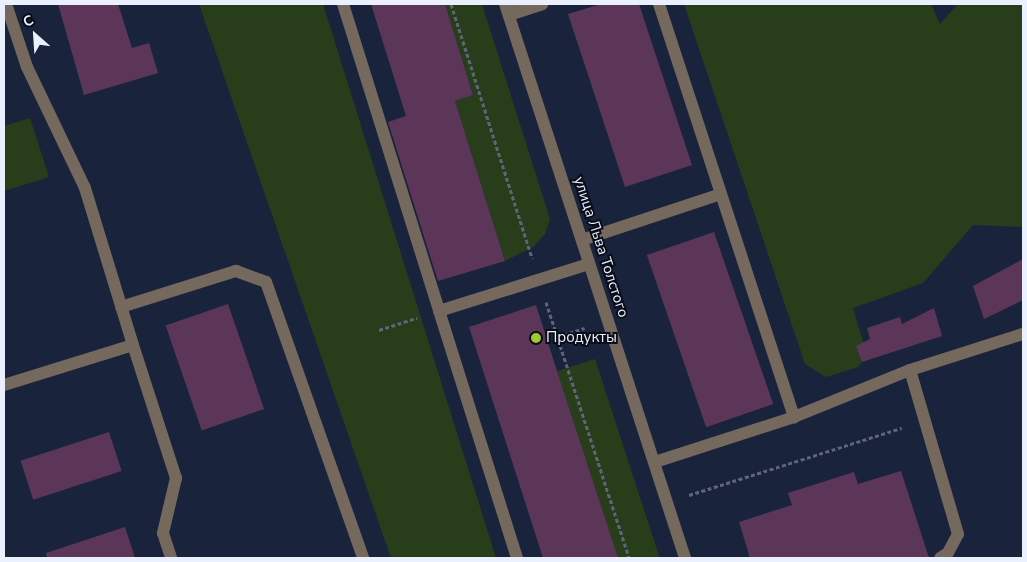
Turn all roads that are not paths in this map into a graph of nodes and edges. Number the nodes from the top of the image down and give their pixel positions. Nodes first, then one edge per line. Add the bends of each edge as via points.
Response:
1 (6, 4) edge
2 (343, 4) edge
3 (518, 4) edge
4 (542, 4) edge
5 (659, 4) edge
6 (507, 9) edge
7 (721, 194) junction
8 (582, 240) junction
9 (589, 264) junction
10 (121, 307) junction
11 (439, 311) junction
12 (1023, 334) edge
13 (133, 345) junction
14 (910, 370) junction
15 (4, 385) edge
16 (794, 417) junction
17 (654, 462) junction
18 (171, 558) edge
19 (362, 558) edge
20 (517, 558) edge
21 (685, 558) edge
22 (940, 558) edge

1 - 10 street via 27,67 85,188
2 - 11 street
3 - 6 street
4 - 6 street
5 - 7 street
6 - 8 street, улица Льва Толстого
7 - 8 street
7 - 16 street
8 - 9 street, улица Льва Толстого
9 - 11 street
9 - 17 street, улица Льва Толстого
10 - 13 street
10 - 19 street via 236,271 266,282
11 - 20 street
12 - 14 street
13 - 15 street
13 - 18 street via 176,478 163,533
14 - 16 street
14 - 22 street via 958,534 948,553
16 - 17 street
17 - 21 street, улица Льва Толстого

